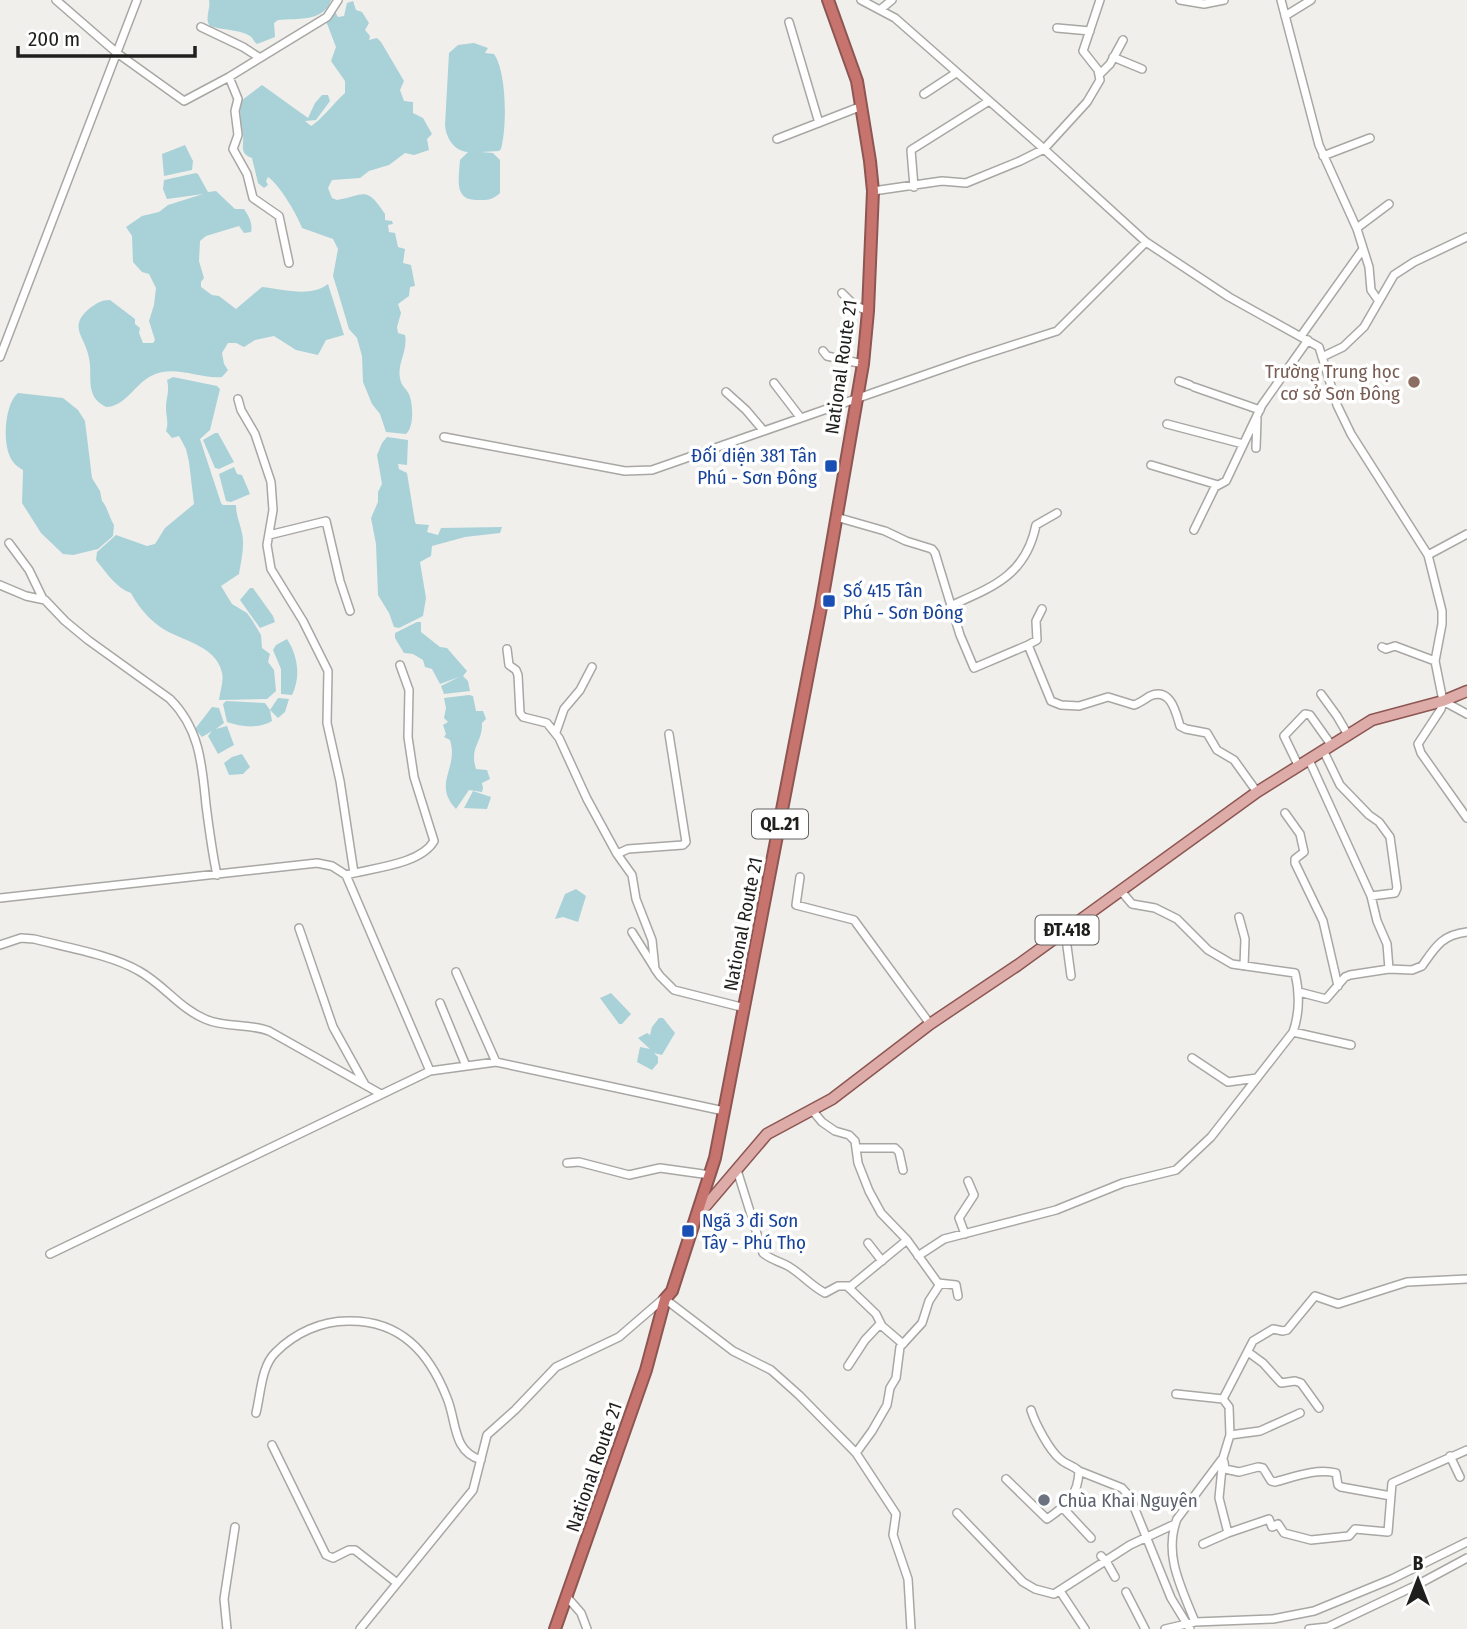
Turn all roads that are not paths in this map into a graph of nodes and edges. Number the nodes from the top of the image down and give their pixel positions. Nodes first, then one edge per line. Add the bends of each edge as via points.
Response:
1 (56, 0) edge
2 (137, 0) edge
3 (338, 0) edge
4 (828, 0) edge
5 (862, 0) edge
6 (892, 0) edge
7 (1100, 0) edge
8 (1180, 0) edge
9 (1224, 0) edge
10 (1281, 0) edge
11 (1311, 0) edge
12 (881, 9) junction
13 (1285, 16) junction
14 (789, 22) dead end
15 (201, 27) dead end
16 (1057, 28) dead end
17 (1090, 31) junction
18 (1123, 40) dead end
19 (117, 53) junction
20 (1113, 57) junction
21 (260, 58) junction
22 (1142, 69) dead end
23 (956, 72) junction
24 (1100, 74) junction
25 (229, 77) junction
26 (924, 94) dead end
27 (989, 101) junction
28 (862, 106) junction
29 (819, 124) junction
30 (1370, 138) dead end
31 (777, 139) dead end
32 (1044, 149) junction
33 (1323, 156) junction
34 (914, 187) junction
35 (873, 191) junction
36 (1389, 204) dead end
37 (1357, 228) junction
38 (1466, 241) edge
39 (1146, 242) junction
40 (1363, 249) junction
41 (289, 263) dead end
42 (842, 293) dead end
43 (1378, 300) junction
44 (869, 311) junction
45 (1304, 338) junction
46 (823, 351) dead end
47 (0, 357) edge
48 (1322, 357) junction
49 (863, 363) junction
50 (1179, 381) dead end
51 (774, 383) dead end
52 (726, 392) dead end
53 (238, 398) dead end
54 (856, 399) junction
55 (1260, 410) junction
56 (800, 417) junction
57 (1257, 418) junction
58 (1167, 424) dead end
59 (762, 430) junction
60 (444, 437) dead end
61 (1243, 444) junction
62 (1256, 448) dead end
63 (1151, 465) dead end
64 (1218, 485) junction
65 (1057, 513) dead end
66 (836, 517) junction
67 (1195, 530) dead end
68 (269, 534) junction
69 (1467, 534) edge
70 (9, 543) dead end
71 (1428, 555) junction
72 (0, 585) edge
73 (43, 599) junction
74 (950, 606) junction
75 (1042, 609) dead end
76 (350, 611) dead end
77 (1028, 645) junction
78 (1382, 648) dead end
79 (508, 649) dead end
80 (1435, 661) junction
81 (400, 665) dead end
82 (592, 667) dead end
83 (1467, 691) edge
84 (1321, 694) dead end
85 (1443, 701) junction
86 (1467, 714) edge
87 (556, 732) junction
88 (669, 734) dead end
89 (1348, 735) junction
90 (1328, 749) junction
91 (1310, 760) junction
92 (1299, 767) junction
93 (1258, 792) junction
94 (1285, 813) dead end
95 (1467, 818) edge
96 (617, 854) junction
97 (350, 874) junction
98 (217, 875) junction
99 (800, 877) dead end
100 (1121, 891) junction
101 (1371, 896) junction
102 (0, 898) edge
103 (1239, 917) dead end
104 (299, 928) dead end
105 (1065, 931) junction
106 (632, 932) dead end
107 (1467, 932) edge
108 (0, 945) edge
109 (1244, 966) junction
110 (655, 969) junction
111 (1388, 970) junction
112 (456, 972) dead end
113 (1071, 976) dead end
114 (1338, 986) junction
115 (1299, 992) junction
116 (440, 1003) dead end
117 (745, 1008) junction
118 (930, 1024) junction
119 (1293, 1032) junction
120 (1351, 1045) dead end
121 (1192, 1058) dead end
122 (496, 1062) junction
123 (466, 1066) junction
124 (430, 1071) junction
125 (1257, 1078) junction
126 (364, 1084) junction
127 (382, 1094) junction
128 (812, 1110) junction
129 (724, 1111) junction
130 (856, 1148) junction
131 (567, 1163) dead end
132 (737, 1170) junction
133 (903, 1170) dead end
134 (710, 1175) junction
135 (968, 1181) dead end
136 (698, 1215) junction
137 (965, 1234) junction
138 (907, 1240) junction
139 (868, 1243) dead end
140 (50, 1254) dead end
141 (918, 1256) junction
142 (882, 1261) junction
143 (1467, 1279) edge
144 (940, 1284) junction
145 (848, 1287) junction
146 (669, 1295) junction
147 (958, 1296) dead end
148 (880, 1324) junction
149 (903, 1344) junction
150 (1248, 1352) junction
151 (848, 1366) dead end
152 (1176, 1394) dead end
153 (1223, 1399) junction
154 (1319, 1408) dead end
155 (1031, 1409) dead end
156 (256, 1413) dead end
157 (1300, 1413) dead end
158 (1230, 1435) junction
159 (272, 1445) dead end
160 (1467, 1450) edge
161 (856, 1453) junction
162 (1450, 1456) junction
163 (1223, 1458) junction
164 (481, 1460) junction
165 (1079, 1471) junction
166 (1460, 1477) dead end
167 (1006, 1479) dead end
168 (1391, 1496) junction
169 (1062, 1507) junction
170 (957, 1513) dead end
171 (1175, 1524) junction
172 (234, 1527) dead end
173 (1228, 1533) junction
174 (1091, 1538) dead end
175 (1145, 1538) junction
176 (1467, 1542) edge
177 (1203, 1544) dead end
178 (1467, 1558) edge
179 (1104, 1559) junction
180 (1115, 1577) dead end
181 (397, 1583) junction
182 (1060, 1591) junction
183 (1126, 1592) dead end
184 (567, 1597) junction
185 (1191, 1625) edge
186 (227, 1629) edge
187 (360, 1629) edge
188 (555, 1629) edge
189 (587, 1629) edge
190 (911, 1629) edge
191 (1085, 1629) edge
192 (1145, 1629) edge
193 (1165, 1629) edge
194 (1309, 1629) edge

1 - 19 street
2 - 19 street
3 - 21 street via 327,17
4 - 28 highway, National Route 21 / QL.21
5 - 12 street
6 - 12 street
7 - 17 street
8 - 9 street via 1204,4
10 - 13 street
11 - 13 street
12 - 23 street
13 - 33 street
14 - 29 street
15 - 21 street
16 - 17 street
17 - 24 street via 1083,53
18 - 20 street
19 - 25 street via 180,101
19 - 47 street
20 - 22 street
20 - 24 street
21 - 25 street
23 - 26 street
23 - 27 street
24 - 32 street via 1087,102
25 - 41 street via 238,99 234,111 238,135 233,149 247,174 253,198 279,216
27 - 32 street
27 - 34 street via 911,150
28 - 29 street
28 - 35 highway, National Route 21 / QL.21
29 - 31 street
30 - 33 street
32 - 34 street via 966,183 942,181
32 - 39 street
33 - 37 street
34 - 35 street
35 - 44 highway, National Route 21 / QL.21
36 - 37 street
37 - 40 street
38 - 43 street via 1403,268
39 - 45 street via 1229,297
39 - 54 street via 1057,331
40 - 43 street via 1371,290
40 - 45 street
42 - 44 street via 856,307
43 - 48 street via 1352,340
44 - 49 highway, National Route 21 / QL.21
45 - 48 street via 1319,347
45 - 55 street
46 - 49 street via 827,356
48 - 71 street via 1351,434
49 - 54 highway, National Route 21 / QL.21
50 - 55 street
51 - 56 street
52 - 59 street
53 - 68 street via 271,482
54 - 56 street
54 - 66 highway, National Route 21 / QL.21
55 - 57 street
56 - 59 street
57 - 61 street
57 - 62 street
58 - 61 street
59 - 60 street via 652,470 634,471
61 - 64 street via 1226,481
63 - 64 street
64 - 67 street
65 - 74 street via 1036,525 1030,547 1004,580
66 - 74 street via 932,550
66 - 117 highway, National Route 21 / QL.21
68 - 76 street via 326,521
68 - 97 street via 271,569 328,671 327,723 340,781
69 - 71 street
70 - 73 street
71 - 80 street via 1442,611
72 - 73 street
73 - 98 street via 89,640 170,699 188,720 201,758
74 - 77 street via 974,668
75 - 77 street via 1037,615 1037,640
77 - 93 street via 1051,701 1079,706 1108,696 1134,705 1150,696 1163,696 1175,706 1180,726 1207,733 1217,750 1234,760
78 - 80 street via 1395,646
79 - 87 street via 509,665 518,675 520,713 542,720
80 - 85 street
81 - 97 street via 409,690 408,737 414,777 434,841 401,862
82 - 87 street via 564,709
83 - 85 main road, ĐT.418
84 - 89 street
85 - 86 street
85 - 89 main road, ĐT.418 via 1372,720
85 - 95 street via 1419,739 1419,749
87 - 96 street
88 - 96 street via 686,842
89 - 90 main road, ĐT.418
90 - 91 main road, ĐT.418
90 - 92 street via 1310,715 1305,714 1284,736
90 - 101 street via 1340,785 1390,837 1397,888 1395,893
91 - 92 main road, ĐT.418
91 - 101 street
92 - 93 main road, ĐT.418
93 - 100 main road, ĐT.418
94 - 114 street via 1302,841 1304,852 1295,863 1322,921
96 - 110 street via 632,875 652,940
97 - 98 street via 317,863
97 - 124 street
98 - 102 street
99 - 118 street via 796,905 854,920
100 - 105 main road, ĐT.418
100 - 109 street via 1132,904 1177,919 1208,950
101 - 111 street via 1387,944
103 - 109 street via 1245,939
104 - 126 street via 333,1027
105 - 113 street
105 - 118 main road, ĐT.418
106 - 110 street
107 - 111 street via 1445,938 1422,966
108 - 126 street via 34,939 130,966 196,1015 225,1025 269,1031
109 - 115 street via 1296,974
110 - 117 street via 674,990
111 - 114 street via 1345,977
112 - 122 street
114 - 115 street via 1326,999
115 - 119 street
116 - 123 street
117 - 129 highway, National Route 21 / QL.21
118 - 128 main road, ĐT.418
119 - 120 street
119 - 125 street
121 - 125 street via 1228,1082
122 - 123 street
122 - 129 street
123 - 124 street
124 - 127 street
125 - 137 street via 1211,1137 1176,1170
126 - 127 street
127 - 140 street
128 - 130 street via 835,1131 849,1135
128 - 132 main road, ĐT.418 via 768,1134
129 - 134 highway, National Route 21 / QL.21
130 - 133 street via 895,1148
130 - 138 street via 858,1163 881,1213
131 - 134 street via 629,1175 660,1168
132 - 136 main road, ĐT.418
132 - 145 street via 763,1253 825,1293
134 - 136 highway, National Route 21 / QL.21
135 - 137 street via 974,1195 959,1218
136 - 146 highway, National Route 21 / QL.21
137 - 141 street via 944,1239
138 - 141 street
138 - 142 street
139 - 142 street
141 - 144 street
142 - 145 street
143 - 150 street via 1407,1282 1338,1304 1315,1296 1287,1329 1267,1331 1253,1341
144 - 147 street via 954,1284
144 - 149 street via 922,1323
145 - 148 street via 876,1314
146 - 161 street via 733,1351 771,1370
146 - 164 street via 619,1337 556,1367 487,1435
146 - 184 highway, National Route 21 / QL.21
148 - 149 street
148 - 151 street
149 - 161 street via 887,1405
150 - 153 street
150 - 154 street via 1281,1382 1301,1382
152 - 153 street
153 - 158 street via 1229,1407
155 - 165 street via 1035,1424 1055,1454
156 - 164 street via 266,1366 284,1344 325,1324 372,1322 396,1330 427,1362 448,1399 463,1450
157 - 158 street via 1260,1431
158 - 163 street
159 - 181 street via 326,1555 333,1558 355,1550
160 - 162 street
161 - 190 street via 896,1514 893,1535 908,1578
162 - 166 street
162 - 168 street via 1392,1483
163 - 168 street via 1225,1469 1263,1468 1275,1482 1332,1471 1341,1488
163 - 171 street
163 - 173 street via 1219,1499
164 - 181 street via 473,1490
165 - 169 street via 1074,1496
165 - 175 street via 1122,1488 1130,1497
167 - 169 street via 1047,1519
168 - 173 street via 1388,1532 1355,1529 1349,1536 1311,1540 1284,1533 1279,1524 1272,1527 1269,1519
169 - 174 street
170 - 182 street via 1023,1582 1046,1594
171 - 175 street
171 - 185 street via 1173,1565
172 - 186 street via 224,1599
173 - 177 street
175 - 179 street
175 - 185 street via 1171,1598
176 - 185 street via 1314,1611
178 - 194 street via 1328,1627
179 - 180 street
179 - 182 street
181 - 187 street
182 - 191 street
183 - 192 street
184 - 188 highway, National Route 21 / QL.21
184 - 189 street
185 - 193 street

